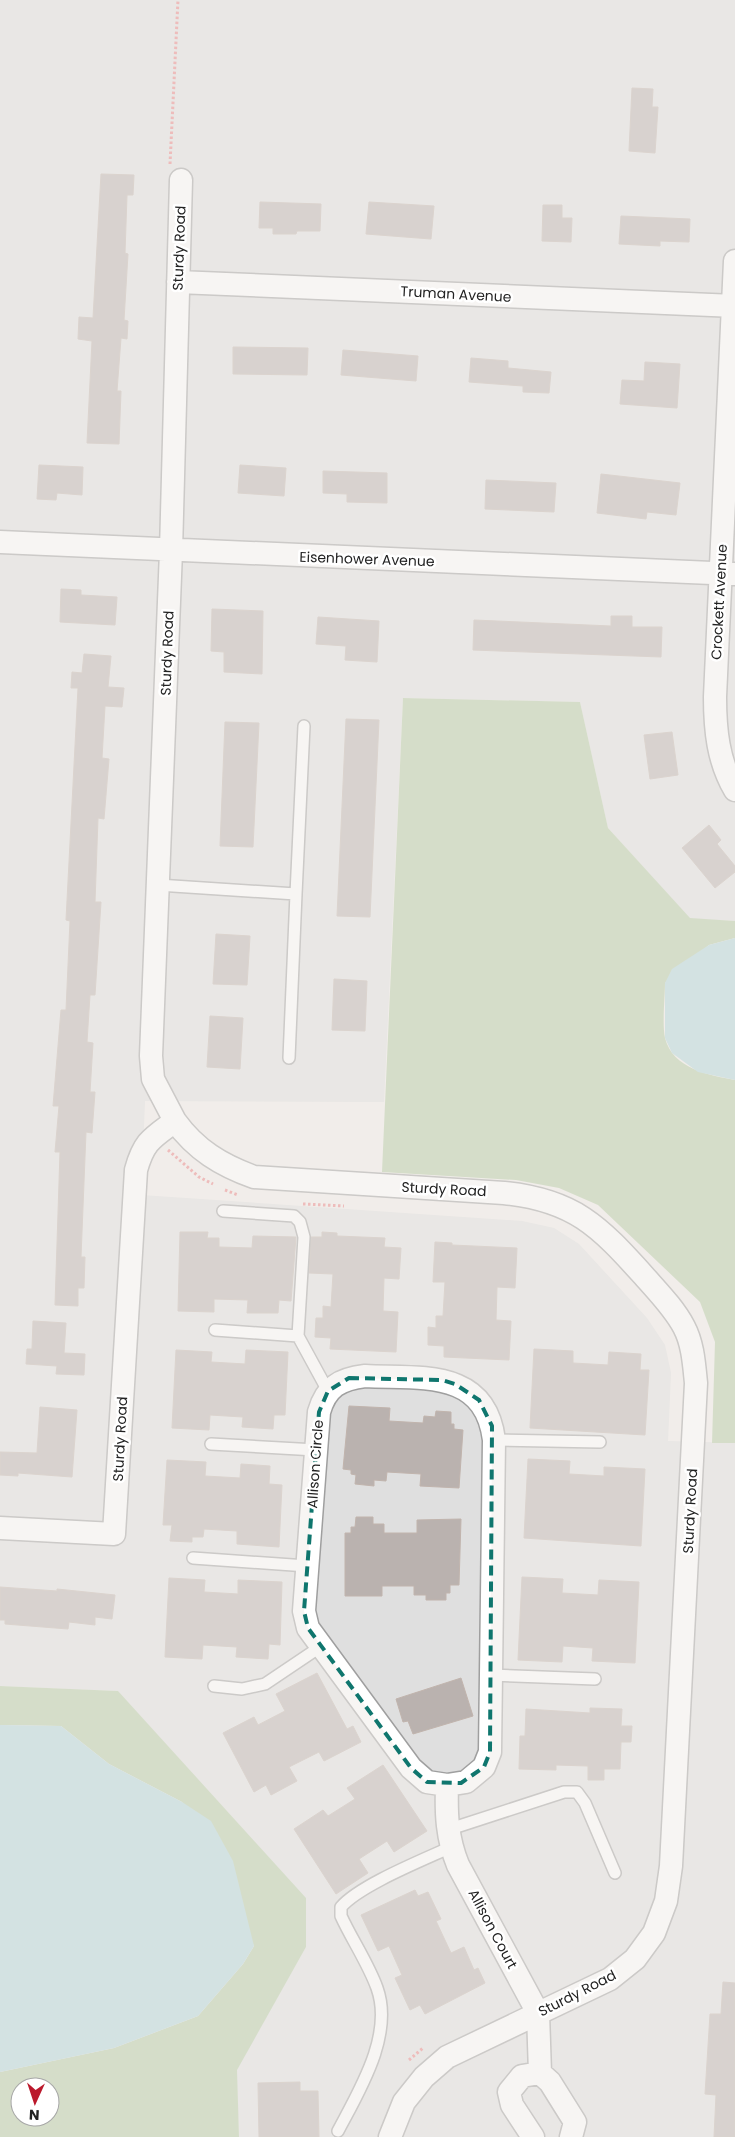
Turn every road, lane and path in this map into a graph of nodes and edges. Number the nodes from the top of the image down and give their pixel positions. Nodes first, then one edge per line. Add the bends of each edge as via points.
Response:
1 (178, 0) edge
2 (181, 180) joint
3 (735, 261) edge
4 (178, 282) junction
5 (734, 306) edge
6 (0, 542) edge
7 (171, 551) junction
8 (728, 574) edge
9 (304, 726) dead end
10 (735, 790) edge
11 (158, 885) junction
12 (296, 894) junction
13 (288, 1058) dead end
14 (175, 1121) junction
15 (156, 1135) junction
16 (216, 1185) dead end
17 (224, 1189) dead end
18 (242, 1196) dead end
19 (301, 1204) dead end
20 (351, 1206) dead end
21 (223, 1211) dead end
22 (215, 1330) dead end
23 (298, 1336) junction
24 (328, 1391) junction
25 (494, 1440) junction
26 (600, 1442) dead end
27 (211, 1444) dead end
28 (316, 1450) junction
29 (0, 1528) edge
30 (193, 1558) dead end
31 (307, 1566) junction
32 (320, 1648) junction
33 (491, 1675) junction
34 (595, 1678) dead end
35 (214, 1686) dead end
36 (447, 1785) junction
37 (449, 1838) junction
38 (615, 1873) dead end
39 (538, 2013) junction
40 (432, 2043) dead end
41 (405, 2066) dead end
42 (540, 2073) junction
43 (338, 2131) dead end
44 (390, 2137) edge
45 (533, 2137) edge
46 (571, 2137) edge

1 - 2 path via 169,180
2 - 4 street, Sturdy Road
3 - 5 street, Crockett Avenue
4 - 5 street, Truman Avenue
4 - 7 street, Sturdy Road
5 - 8 street, Crockett Avenue
6 - 7 street, Eisenhower Avenue
7 - 8 street, Eisenhower Avenue
7 - 11 street, Sturdy Road
8 - 10 street, Crockett Avenue via 715,725 719,752
9 - 12 lane
11 - 12 lane
11 - 14 street, Sturdy Road via 151,1067 158,1091
12 - 13 lane
14 - 15 street, Sturdy Road
14 - 39 street, Sturdy Road via 187,1138 206,1154 229,1168 254,1177 504,1193 532,1196 559,1204 610,1237 669,1304 684,1328 693,1355 696,1383 672,1866 666,1901 654,1933 635,1959 610,1979
15 - 16 path via 172,1155 199,1177
15 - 29 street, Sturdy Road via 142,1150 136,1170 114,1534
17 - 18 path
19 - 20 path
21 - 23 lane via 294,1216 300,1222 304,1237
22 - 23 lane
23 - 24 lane
24 - 25 street, Allison Circle via 338,1382 365,1376 442,1380 455,1384 480,1400 492,1426
24 - 28 street, Allison Circle via 319,1412
25 - 26 lane
25 - 33 street, Allison Circle
27 - 28 lane
28 - 31 street, Allison Circle
30 - 31 lane
31 - 32 street, Allison Circle via 304,1611 308,1628
32 - 35 lane via 265,1684 242,1689
32 - 36 street, Allison Circle via 411,1768 426,1782
33 - 34 lane
33 - 36 street, Allison Circle via 490,1752 484,1767 466,1782
36 - 37 street, Allison Court
37 - 38 lane via 564,1792 577,1792 585,1803
37 - 39 street, Allison Court via 458,1864
37 - 43 lane via 366,1888 341,1907 341,1916 377,1988 380,2014 378,2044
39 - 42 street, Allison Court
39 - 44 street, Sturdy Road via 447,2057 424,2076 404,2102
40 - 41 path via 415,2053
42 - 45 street via 522,2076 509,2092 512,2105
42 - 46 street via 550,2082 575,2122

